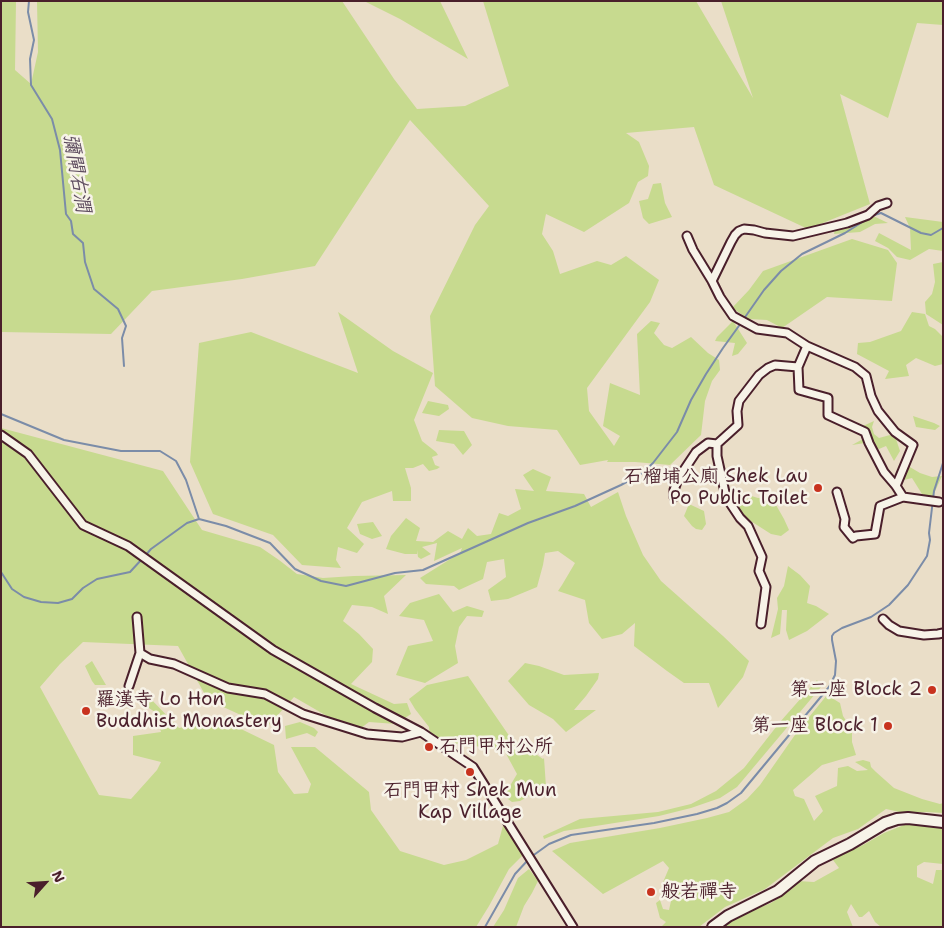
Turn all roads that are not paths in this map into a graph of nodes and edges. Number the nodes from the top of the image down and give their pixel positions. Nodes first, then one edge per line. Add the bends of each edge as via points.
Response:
1 (887, 203) dead end
2 (687, 236) dead end
3 (712, 281) junction
4 (807, 346) junction
5 (798, 367) junction
6 (1, 435) edge
7 (717, 444) junction
8 (896, 486) junction
9 (836, 492) dead end
10 (674, 497) dead end
11 (903, 497) junction
12 (934, 502) dead end
13 (137, 617) dead end
14 (883, 619) dead end
15 (761, 624) dead end
16 (943, 633) edge
17 (140, 653) junction
18 (129, 686) dead end
19 (421, 732) junction
20 (943, 822) edge
21 (573, 927) edge
22 (713, 927) edge

1 - 3 street via 847,223 793,236 739,231 730,242
2 - 3 street
3 - 4 street via 729,312 738,319 757,329 787,333
4 - 5 street
4 - 8 street via 861,371 866,376 878,411 895,432 913,445
5 - 7 street via 775,365 759,375 739,401 738,425
5 - 8 street via 799,390 828,398 828,414 865,432 884,472
6 - 19 street via 28,454 84,525 128,546 273,650
7 - 10 street via 708,443 696,452 678,479
7 - 15 street via 726,497 748,526 762,557 759,571 766,587
8 - 11 street
9 - 11 street via 845,518 844,527 853,538 875,534 880,506
11 - 12 street
13 - 17 street
14 - 16 street via 899,631 924,635
17 - 18 street
17 - 19 street via 228,688 266,694 303,714 367,734 402,737
19 - 21 street via 474,767
20 - 22 main road via 908,818 884,823 809,865 778,892 728,916

